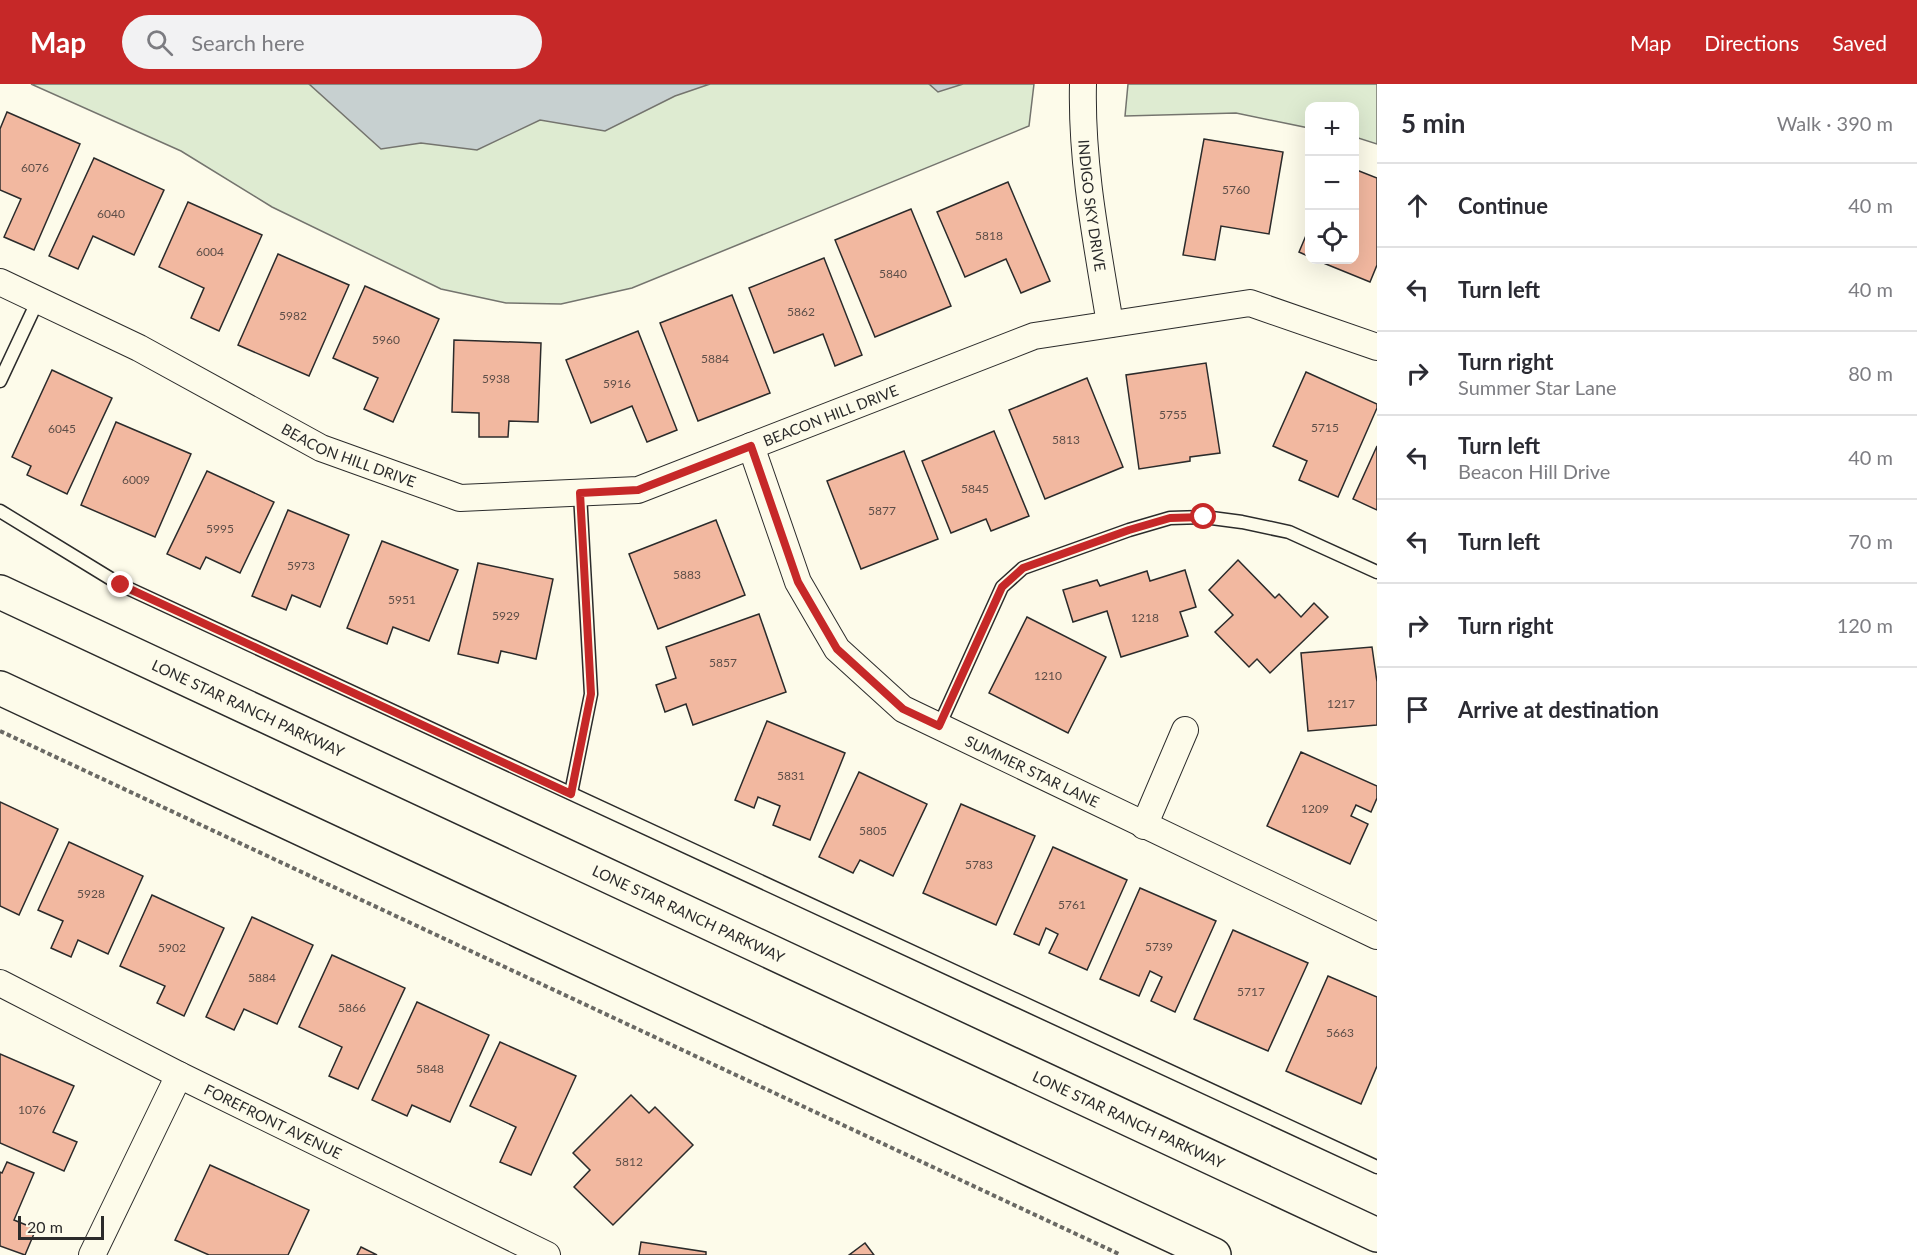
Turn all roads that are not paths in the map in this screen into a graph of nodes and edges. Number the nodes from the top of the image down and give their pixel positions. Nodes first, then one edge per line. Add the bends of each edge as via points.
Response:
1 (1083, 84) edge
2 (0, 282) edge
3 (38, 300) junction
4 (1110, 324) junction
5 (1377, 347) edge
6 (0, 381) edge
7 (751, 446) junction
8 (580, 493) junction
9 (0, 511) edge
10 (1377, 572) edge
11 (0, 592) edge
12 (0, 688) edge
13 (939, 726) junction
14 (1185, 730) dead end
15 (571, 794) junction
16 (1144, 826) junction
17 (1376, 934) edge
18 (0, 983) edge
19 (179, 1075) junction
20 (1377, 1167) edge
21 (1377, 1235) edge
22 (548, 1254) edge
23 (92, 1255) edge
24 (1214, 1255) edge

1 - 4 street, INDIGO SKY DRIVE via 1087,183
2 - 3 street, BEACON HILL DRIVE
3 - 6 lane
3 - 8 street, BEACON HILL DRIVE via 139,348 321,448 460,498
4 - 5 street, BEACON HILL DRIVE via 1250,303
4 - 7 street, BEACON HILL DRIVE via 1034,336
7 - 8 street, BEACON HILL DRIVE via 638,490
7 - 13 street, SUMMER STAR LANE via 798,582 837,649 903,709
8 - 15 lane via 591,694
9 - 15 lane via 121,585
10 - 13 lane via 1289,532 1242,522 1170,518 1118,534 1023,568 1002,587
11 - 21 main road, LONE STAR RANCH PARKWAY
12 - 24 main road
13 - 16 street, SUMMER STAR LANE
14 - 16 street
15 - 20 lane
16 - 17 street, SUMMER STAR LANE
18 - 19 street, FOREFRONT AVENUE
19 - 22 street, FOREFRONT AVENUE
19 - 23 street

